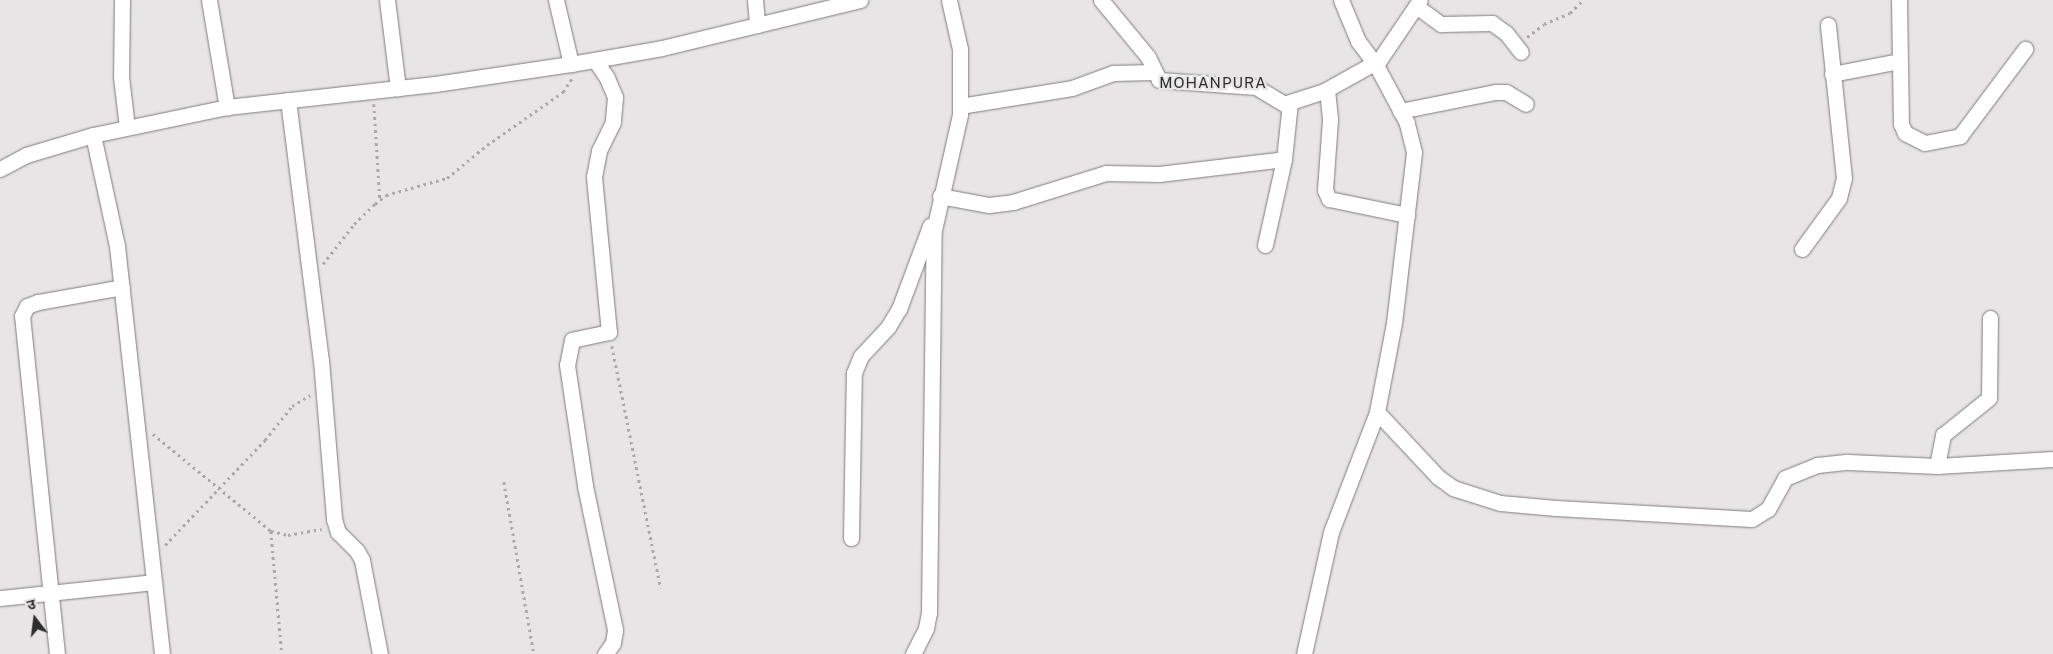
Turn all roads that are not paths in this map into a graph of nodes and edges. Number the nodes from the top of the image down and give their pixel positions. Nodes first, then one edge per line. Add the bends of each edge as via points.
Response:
1 (122, 0) edge
2 (209, 0) edge
3 (386, 0) edge
4 (556, 0) edge
5 (756, 0) edge
6 (860, 0) edge
7 (949, 0) edge
8 (1101, 0) edge
9 (1341, 0) edge
10 (1899, 0) edge
11 (1418, 3) edge
12 (1828, 25) dead end
13 (757, 26) junction
14 (2025, 49) dead end
15 (1521, 52) road end
16 (595, 60) junction
17 (1899, 61) junction
18 (571, 64) junction
19 (1375, 64) junction
20 (1154, 72) junction
21 (1832, 74) junction
22 (398, 88) junction
23 (1327, 90) junction
24 (288, 100) junction
25 (1290, 103) junction
26 (1526, 104) dead end
27 (228, 106) junction
28 (960, 106) junction
29 (1400, 111) junction
30 (127, 127) junction
31 (93, 136) junction
32 (1284, 160) junction
33 (0, 169) edge
34 (938, 203) junction
35 (1407, 215) junction
36 (1265, 245) dead end
37 (1802, 248) dead end
38 (122, 287) junction
39 (1990, 318) dead end
40 (1377, 412) junction
41 (2053, 459) edge
42 (1937, 466) junction
43 (850, 538) dead end
44 (154, 582) junction
45 (51, 592) junction
46 (0, 598) edge
47 (610, 650) edge
48 (57, 654) edge
49 (162, 654) edge
50 (380, 654) edge
51 (913, 654) edge
52 (1304, 654) edge

1 - 30 street via 121,78
2 - 27 street
3 - 22 street
4 - 18 street
5 - 13 street
6 - 13 street
7 - 28 street via 960,48
8 - 20 street via 1148,57
9 - 19 street via 1358,41
10 - 17 street
11 - 15 street via 1441,24 1492,23 1506,33
11 - 19 street
12 - 21 street
13 - 16 street
14 - 17 street via 1960,136 1936,144 1925,144 1905,133 1900,124
16 - 18 street
16 - 47 street via 608,78 615,97 613,122 599,151 594,177 609,332 572,340 566,365 585,486 615,630
17 - 21 street
18 - 22 street
19 - 23 street
19 - 29 street
20 - 25 street via 1159,80 1256,87 1276,101
20 - 28 street via 1113,74 1072,88
21 - 37 street via 1844,178 1839,198
22 - 24 street
23 - 25 street
23 - 35 street via 1330,120 1325,190 1329,200
24 - 27 street
24 - 50 street via 323,388 336,526 362,560
25 - 32 street
26 - 29 street via 1506,92 1495,92
27 - 30 street
28 - 34 street via 955,144
29 - 35 street via 1414,152
30 - 31 street
31 - 33 street via 26,155
31 - 38 street via 113,216
32 - 34 street via 1158,174 1106,173 1013,202 988,206
32 - 36 street
34 - 43 street via 898,309 888,327 861,356 854,373
34 - 51 street via 929,613 926,628
35 - 40 street via 1394,323
38 - 44 street
38 - 45 street via 38,302 27,306 22,316
39 - 42 street via 1989,398 1947,429 1940,444
40 - 42 street via 1453,488 1469,496 1521,506 1752,519 1768,509 1785,478 1793,472 1817,465 1848,462
40 - 52 street via 1331,532
41 - 42 street
44 - 45 street
44 - 49 street
45 - 46 street
45 - 48 street

